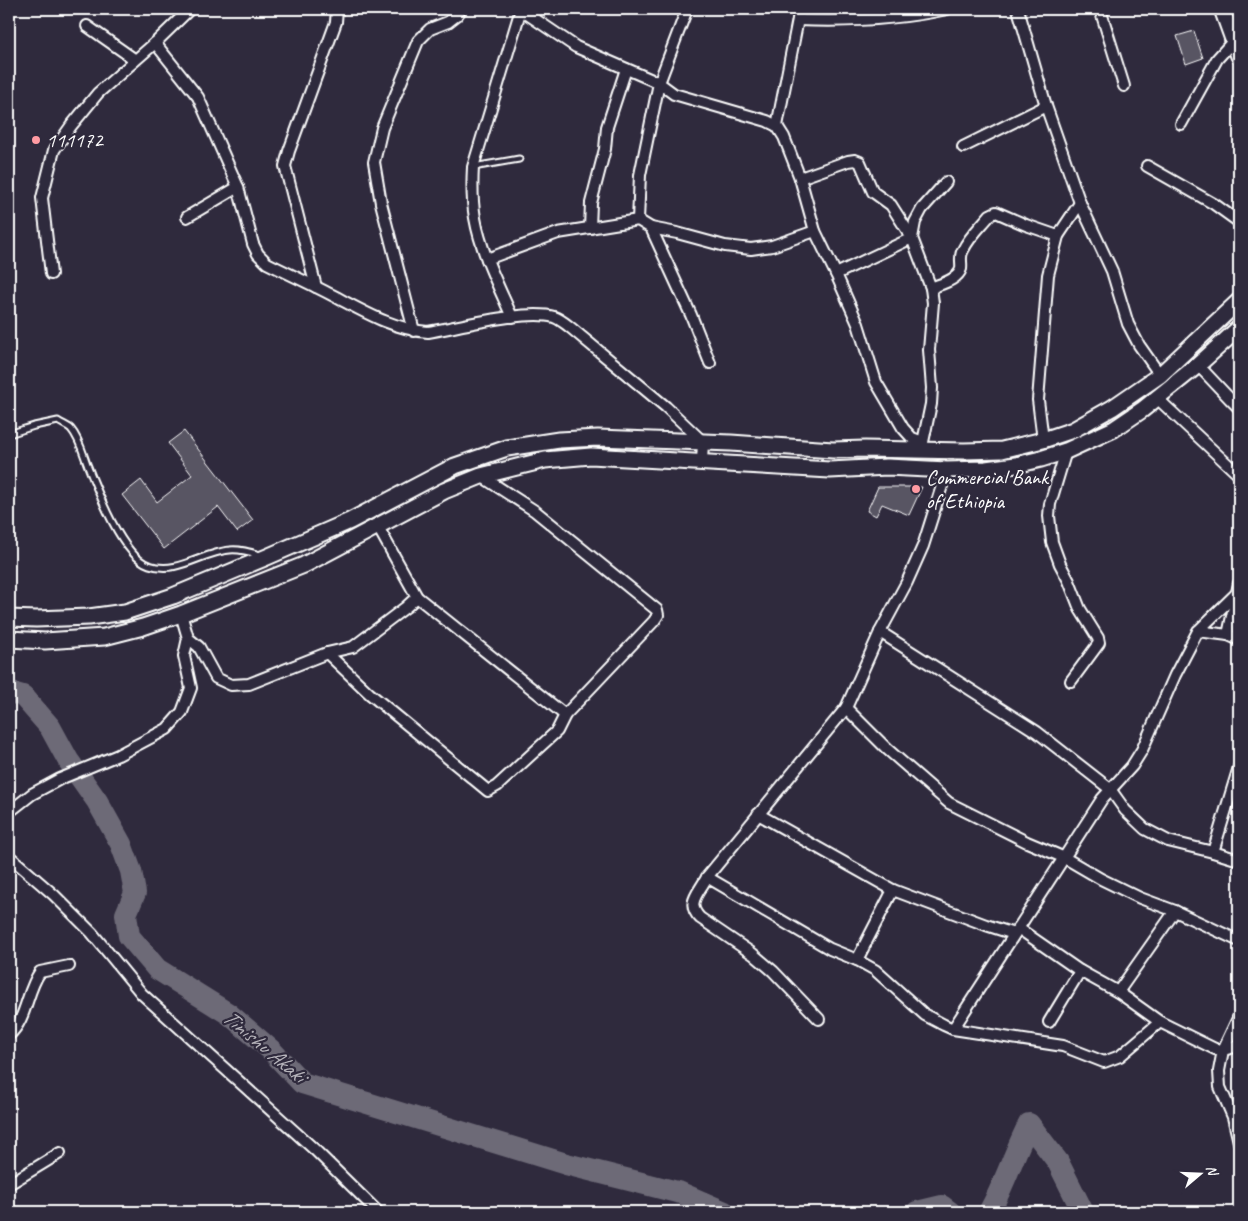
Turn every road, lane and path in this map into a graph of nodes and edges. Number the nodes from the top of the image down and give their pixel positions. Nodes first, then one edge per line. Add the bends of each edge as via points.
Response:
1 (190, 9) edge
2 (337, 9) edge
3 (461, 9) edge
4 (521, 9) edge
5 (687, 9) edge
6 (800, 9) edge
7 (947, 9) edge
8 (1018, 9) edge
9 (1100, 9) edge
10 (1222, 9) edge
11 (798, 20) junction
12 (87, 26) dead end
13 (1234, 40) junction
14 (155, 43) junction
15 (1239, 56) edge
16 (134, 59) junction
17 (626, 69) junction
18 (659, 83) junction
19 (1124, 86) dead end
20 (1046, 106) junction
21 (1182, 124) dead end
22 (777, 126) junction
23 (963, 148) dead end
24 (519, 159) dead end
25 (1147, 166) dead end
26 (473, 167) junction
27 (800, 178) junction
28 (946, 182) dead end
29 (238, 187) junction
30 (1080, 203) junction
31 (187, 217) dead end
32 (638, 220) junction
33 (1239, 222) edge
34 (590, 228) junction
35 (651, 228) junction
36 (815, 231) junction
37 (1058, 236) junction
38 (912, 238) junction
39 (487, 258) junction
40 (50, 274) dead end
41 (836, 274) junction
42 (316, 287) junction
43 (931, 288) junction
44 (1239, 301) edge
45 (512, 317) junction
46 (1239, 328) edge
47 (414, 331) junction
48 (710, 363) dead end
49 (1198, 365) junction
50 (1160, 375) junction
51 (1157, 398) junction
52 (1239, 408) edge
53 (9, 434) edge
54 (1042, 440) junction
55 (703, 442) junction
56 (923, 446) junction
57 (1066, 451) junction
58 (702, 462) junction
59 (947, 470) junction
60 (1239, 475) edge
61 (481, 476) junction
62 (378, 527) junction
63 (267, 557) junction
64 (1238, 588) edge
65 (416, 597) junction
66 (181, 614) junction
67 (9, 618) edge
68 (1198, 631) junction
69 (880, 632) junction
70 (1228, 635) junction
71 (188, 638) junction
72 (9, 639) edge
73 (1239, 640) edge
74 (327, 653) junction
75 (1071, 681) dead end
76 (846, 708) junction
77 (565, 715) junction
78 (1239, 767) edge
79 (1110, 789) junction
80 (9, 812) edge
81 (758, 814) junction
82 (1213, 852) junction
83 (9, 856) edge
84 (1065, 858) junction
85 (1239, 860) edge
86 (708, 877) junction
87 (893, 890) junction
88 (1175, 911) junction
89 (1016, 931) junction
90 (1239, 941) edge
91 (857, 960) junction
92 (69, 966) dead end
93 (1080, 971) junction
94 (1118, 992) junction
95 (1239, 1018) edge
96 (819, 1019) dead end
97 (1049, 1022) dead end
98 (1160, 1022) junction
99 (953, 1029) junction
100 (9, 1035) edge
101 (1239, 1046) edge
102 (1223, 1050) junction
103 (1239, 1142) edge
104 (60, 1154) dead end
105 (9, 1184) edge
106 (378, 1212) edge

1 - 14 street
2 - 42 street via 336,22 285,166
3 - 47 street via 448,22 430,29 418,41 382,128 374,162 381,203
4 - 17 street via 576,47
4 - 26 street
5 - 18 street
6 - 11 street
7 - 11 street via 897,18
8 - 20 street
9 - 19 street
10 - 13 main road
11 - 22 street
12 - 16 street
13 - 15 main road
13 - 21 street via 1217,59
14 - 16 street
14 - 29 street via 198,97
16 - 40 street via 98,93 54,150 42,198
17 - 18 street
17 - 34 street via 607,127 605,149 591,202
18 - 22 street via 674,94
18 - 32 street via 640,175
20 - 23 street
20 - 30 street
22 - 27 street
24 - 26 lane
25 - 33 street
26 - 39 street via 475,219
27 - 36 street
27 - 38 street via 848,161 860,162 873,192 891,205
28 - 38 street via 922,209
29 - 31 street
29 - 42 street via 258,254 267,263
30 - 37 street
30 - 50 street via 1112,271 1128,324 1138,345
32 - 34 street
32 - 35 street
34 - 39 street via 558,233
35 - 36 street via 751,249 772,246
35 - 48 street
36 - 41 street
37 - 43 street via 996,212 963,249 958,273
37 - 54 street via 1048,275 1042,337 1038,400
38 - 41 street
38 - 43 street
39 - 45 street
41 - 56 street via 858,324 876,382 903,428
42 - 47 street via 375,318
43 - 56 street via 932,388
44 - 50 main road
45 - 47 street via 428,332
45 - 55 street via 556,318
46 - 49 main road
49 - 51 main road
49 - 52 street
50 - 54 main road via 1073,430
51 - 57 main road via 1114,429
51 - 60 street
53 - 63 lane via 58,421 71,429 124,543 136,558 149,565 181,566 216,552 232,550
54 - 56 main road via 1002,450
55 - 56 main road via 833,450
55 - 58 street
55 - 63 main road via 598,438 507,448 455,466 350,521
57 - 59 main road via 1016,465
57 - 75 street via 1050,504 1052,542 1080,609 1099,643
58 - 59 main road via 830,470 887,467
58 - 61 main road via 591,456 545,460
59 - 69 street via 923,546
61 - 62 main road via 444,491
61 - 77 street via 535,512 656,610 658,615
62 - 65 street
62 - 66 main road via 304,566
63 - 67 main road via 125,612 89,618
64 - 68 street
64 - 70 street
65 - 74 street via 353,647
65 - 77 street
66 - 71 street
66 - 72 main road via 104,637 45,641
68 - 70 street
68 - 79 street via 1142,750
69 - 76 street
69 - 79 street via 1037,732
70 - 73 street
71 - 74 street via 199,647 216,678 231,685 248,684
71 - 80 street via 184,656 191,688 182,712 167,729 118,755 60,779 32,794
74 - 77 street via 370,694 488,791 557,731
76 - 81 street
76 - 84 street via 949,803
78 - 82 street
79 - 82 street via 1145,830 1168,841
79 - 84 street
81 - 86 street
81 - 87 street
82 - 85 street
83 - 106 street via 92,933 142,994 315,1150
84 - 88 street via 1140,898
84 - 89 street
86 - 91 street via 830,949
86 - 96 street via 692,904 693,911 773,971
87 - 89 street via 986,925
87 - 91 street
88 - 90 street
88 - 94 street
89 - 93 street
89 - 99 street
91 - 99 street via 875,970 925,1015
92 - 100 street via 40,972 17,1028
93 - 94 street
93 - 97 street
94 - 98 street
95 - 102 street
98 - 99 street via 1120,1056 1104,1062 1063,1046
98 - 102 street
101 - 102 street
102 - 103 street via 1220,1087
104 - 105 street

